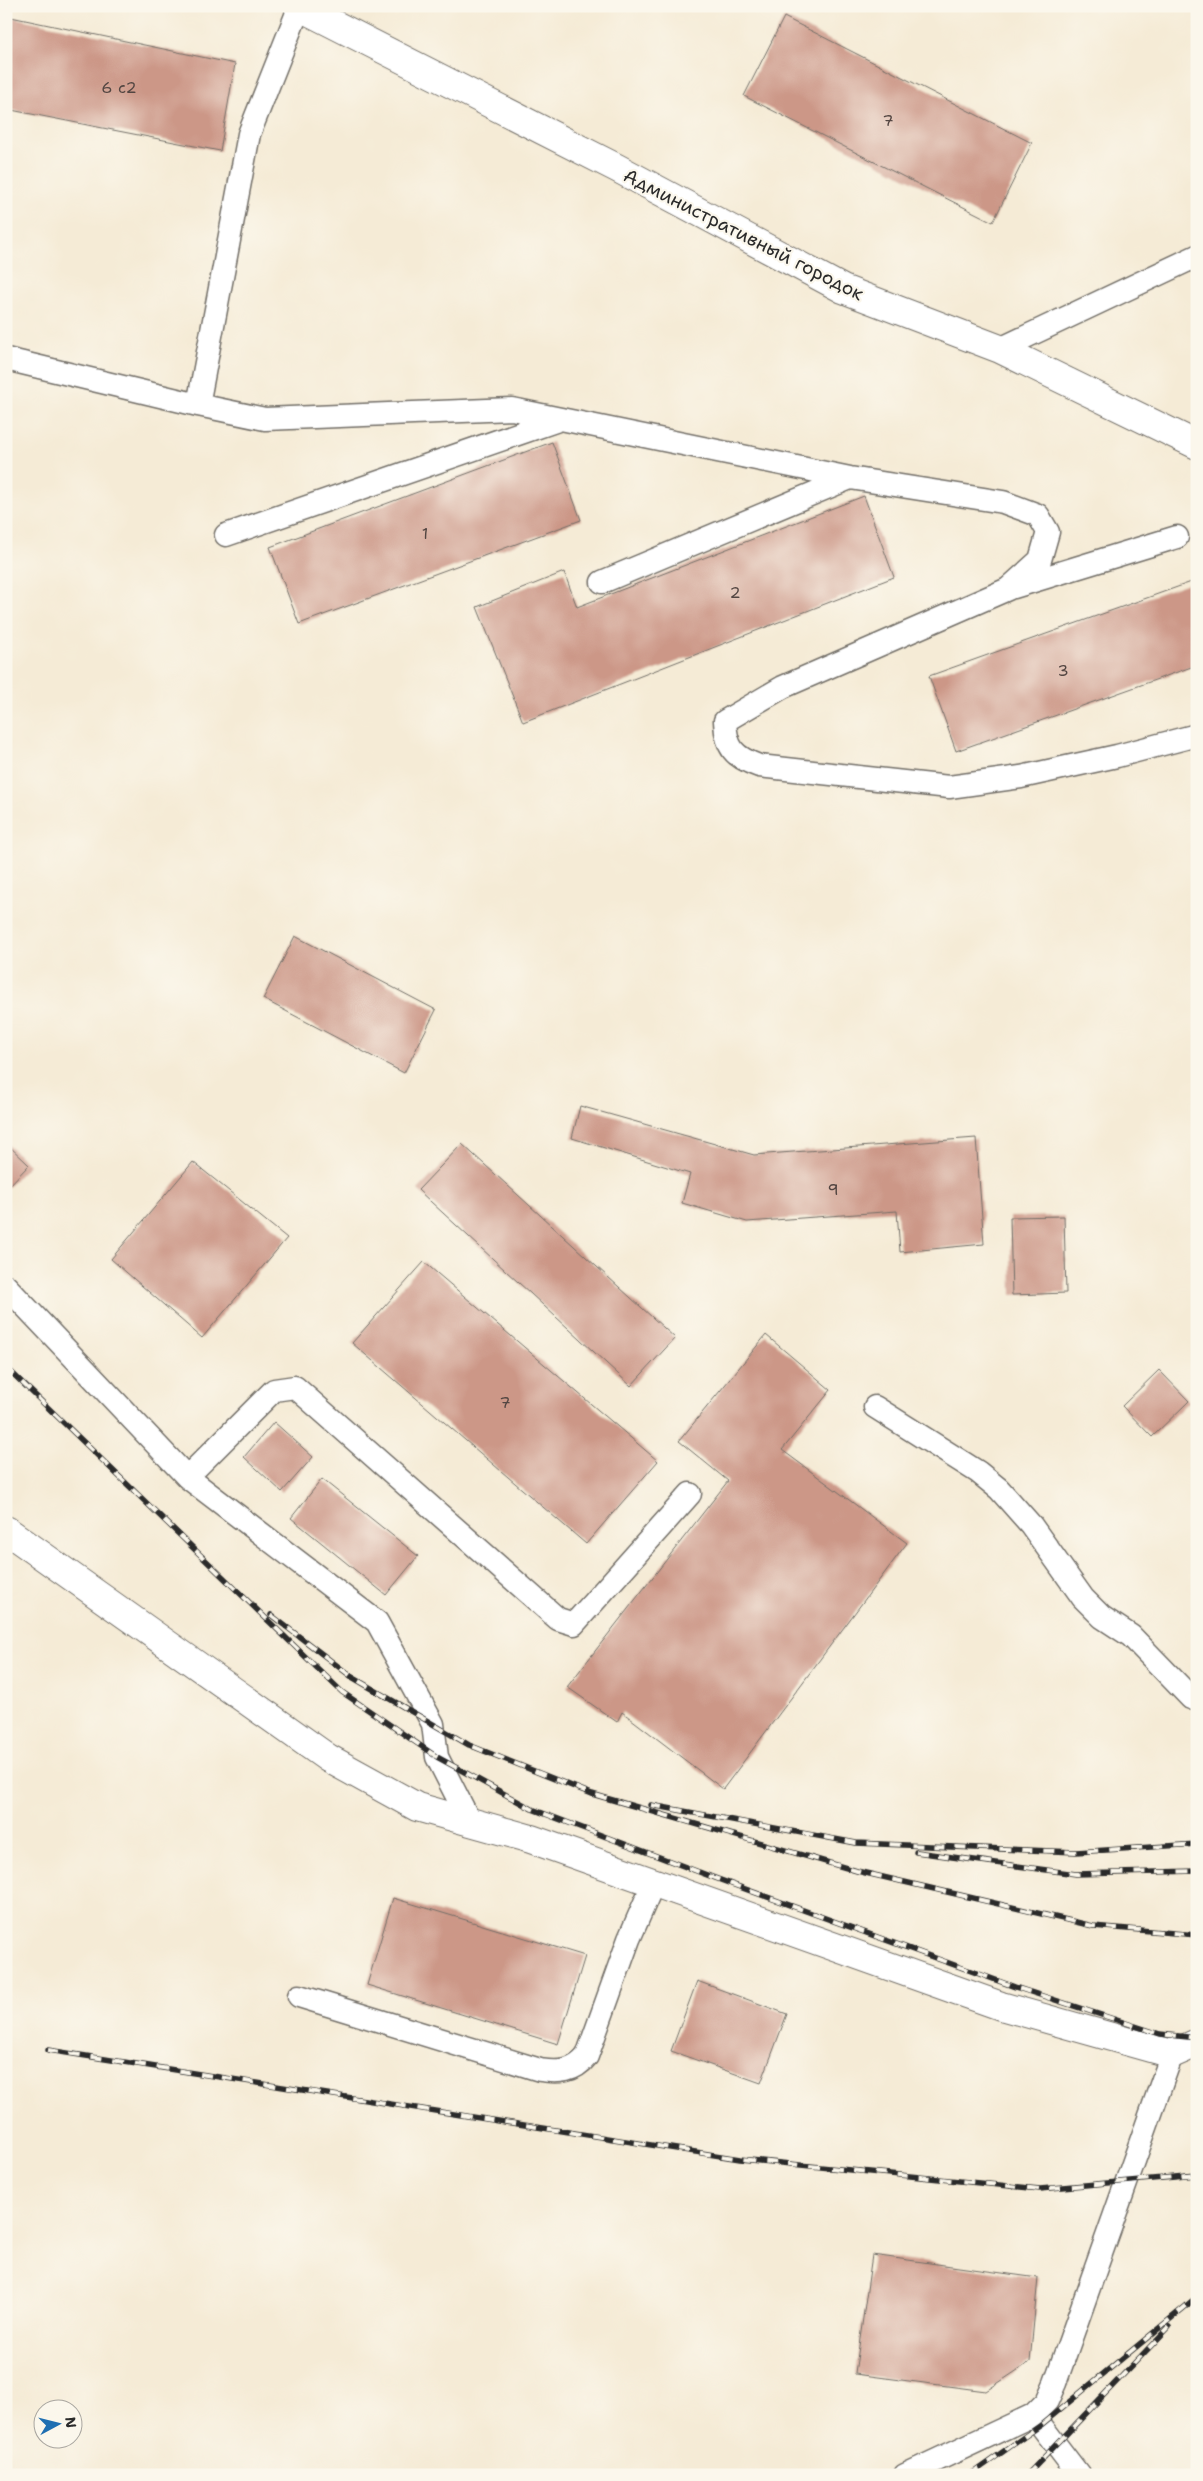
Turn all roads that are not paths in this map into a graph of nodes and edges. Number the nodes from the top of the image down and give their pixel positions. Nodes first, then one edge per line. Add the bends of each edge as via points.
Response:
1 (298, 7) edge
2 (1197, 256) edge
3 (1000, 349) junction
4 (6, 359) edge
5 (198, 405) junction
6 (562, 419) junction
7 (1197, 445) edge
8 (850, 478) junction
9 (226, 535) dead end
10 (1177, 536) dead end
11 (602, 582) dead end
12 (1008, 589) junction
13 (1197, 735) edge
14 (6, 1286) edge
15 (875, 1407) dead end
16 (187, 1476) junction
17 (690, 1494) dead end
18 (6, 1530) edge
19 (1197, 1700) edge
20 (470, 1822) junction
21 (654, 1882) junction
22 (299, 1996) dead end
23 (1197, 2043) edge
24 (1172, 2054) junction
25 (1033, 2415) junction
26 (905, 2475) edge
27 (1079, 2475) edge

1 - 3 street, Административный городок via 617,168 842,288
1 - 5 lane via 249,134
2 - 3 lane
3 - 7 street, Административный городок
4 - 5 lane
5 - 6 lane via 265,419 512,409
6 - 8 lane
6 - 9 lane
8 - 11 lane
8 - 12 lane via 1003,502 1038,515 1048,532 1040,560
10 - 12 lane
12 - 13 lane via 783,687 725,722 726,737 733,752 744,761 759,766 950,787 1031,775
14 - 16 lane
15 - 19 lane via 978,1472 999,1489 1031,1525 1083,1598 1102,1617 1131,1636 1191,1698
16 - 17 lane via 274,1390 296,1386 558,1618 574,1624
16 - 20 lane via 377,1622 433,1724 437,1756
18 - 20 street via 328,1758 417,1807
20 - 21 street
21 - 22 lane via 629,1939 587,2056 570,2070 540,2070
21 - 24 street via 1001,2006
23 - 24 street
24 - 25 lane via 1055,2383 1047,2401
25 - 26 lane
25 - 27 lane

